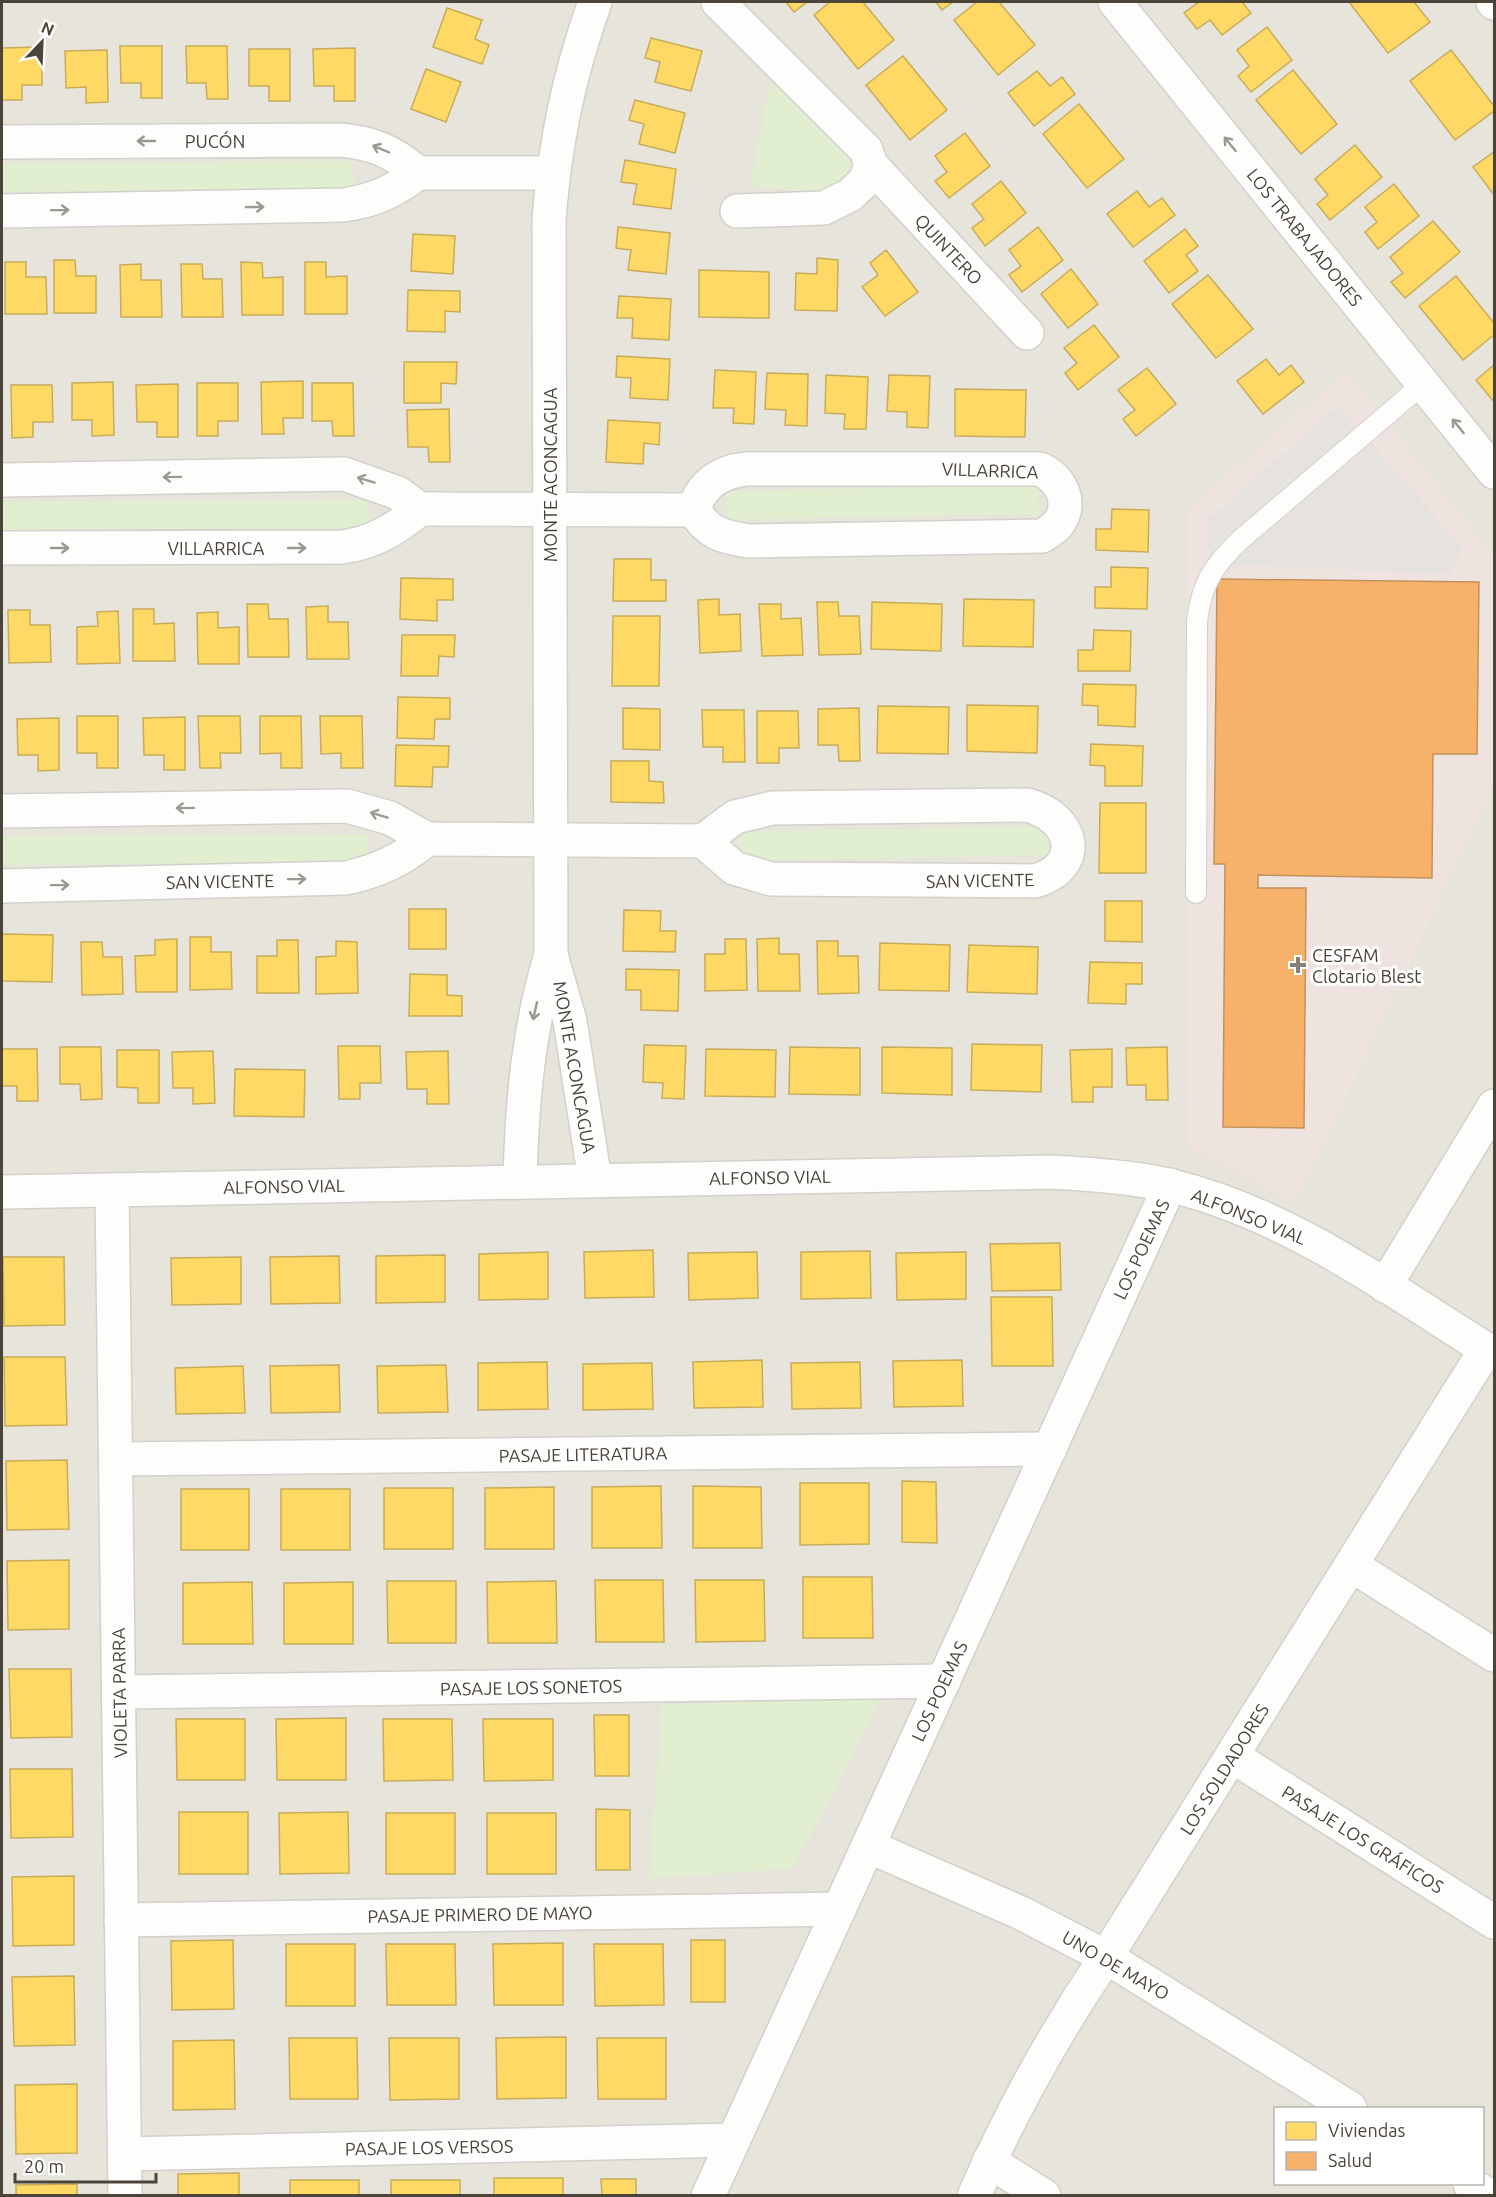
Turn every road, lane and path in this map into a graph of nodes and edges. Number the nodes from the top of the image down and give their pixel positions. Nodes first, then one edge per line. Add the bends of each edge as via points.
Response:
1 (595, 2) edge
2 (718, 2) edge
3 (1115, 2) edge
4 (2, 142) edge
5 (872, 165) junction
6 (418, 173) junction
7 (552, 173) junction
8 (2, 211) edge
9 (737, 211) dead end
10 (1027, 333) dead end
11 (1424, 384) junction
12 (1494, 471) edge
13 (2, 480) edge
14 (420, 510) junction
15 (694, 510) junction
16 (550, 511) junction
17 (2, 548) edge
18 (2, 811) edge
19 (427, 839) junction
20 (552, 840) junction
21 (703, 841) junction
22 (2, 886) edge
23 (1196, 893) dead end
24 (551, 955) junction
25 (1494, 1106) edge
26 (520, 1180) junction
27 (595, 1180) junction
28 (1170, 1185) junction
29 (112, 1190) junction
30 (2, 1192) edge
31 (1385, 1286) junction
32 (1490, 1352) edge
33 (1050, 1449) junction
34 (116, 1460) junction
35 (1351, 1565) junction
36 (1494, 1655) edge
37 (944, 1681) junction
38 (119, 1692) junction
39 (1232, 1756) junction
40 (868, 1846) junction
41 (839, 1908) junction
42 (122, 1920) junction
43 (1494, 1922) edge
44 (1106, 1957) junction
45 (1347, 2107) edge
46 (733, 2140) junction
47 (124, 2154) junction
48 (989, 2161) junction
49 (1472, 2185) edge
50 (125, 2196) edge
51 (708, 2196) edge
52 (974, 2196) edge
53 (1044, 2196) edge
54 (1490, 2196) edge

1 - 7 street, MONTE ACONCAGUA via 562,111
2 - 5 street, QUINTERO via 866,150
11 -> 3 street, LOS TRABAJADORES
6 -> 4 street, PUCÓN via 402,159 361,141
5 - 9 street via 865,181 850,195 824,208
5 - 10 street, QUINTERO
6 - 7 street
8 -> 6 street via 343,205 398,189
7 - 16 street, MONTE ACONCAGUA
12 -> 11 street, LOS TRABAJADORES
11 - 23 lane via 1239,541 1215,564 1200,594
14 -> 13 street via 398,493 344,474
14 - 16 street
17 -> 14 street, VILLARRICA via 342,548 380,537
15 - 15 street, VILLARRICA via 702,524 716,533 748,541 1042,536 1058,524 1065,504 1062,485 1052,474 1040,469 746,469 717,477 698,497
15 - 16 street
16 - 20 street, MONTE ACONCAGUA
19 -> 18 street via 390,818 347,806
19 - 20 street
22 -> 19 street, SAN VICENTE via 346,878 386,867
20 - 21 street
20 - 24 street, MONTE ACONCAGUA
21 - 21 street, SAN VICENTE via 734,868 771,879 1001,881 1045,878 1062,864 1069,844 1057,818 1028,805 772,808 735,817
24 -> 26 street, MONTE ACONCAGUA via 533,1021 521,1114
24 - 27 street, MONTE ACONCAGUA via 570,1021
25 - 31 street
26 - 27 street, ALFONSO VIAL
26 - 29 street, ALFONSO VIAL
27 - 28 street, ALFONSO VIAL via 1054,1172
28 - 31 street, ALFONSO VIAL via 1242,1210 1315,1243
28 - 33 street, LOS POEMAS
29 - 30 street, ALFONSO VIAL
29 - 34 street, VIOLETA PARRA
31 - 32 street, ALFONSO VIAL
32 - 35 street, LOS SOLDADORES
33 - 34 street, PASAJE LITERATURA
33 - 37 street, LOS POEMAS
34 - 38 street, VIOLETA PARRA
35 - 36 street
35 - 39 street, LOS SOLDADORES
37 - 38 street, PASAJE LOS SONETOS
37 - 40 street, LOS POEMAS
38 - 42 street, VIOLETA PARRA
39 - 43 street, PASAJE LOS GRÁFICOS
39 - 44 street, LOS SOLDADORES
40 - 41 street, LOS POEMAS
40 - 44 street, UNO DE MAYO via 1021,1913
41 - 42 street, PASAJE PRIMERO DE MAYO
41 - 46 street, LOS POEMAS
42 - 47 street, VIOLETA PARRA
44 - 45 street, UNO DE MAYO
44 - 48 street, LOS SOLDADORES via 1038,2065
46 - 47 street, PASAJE LOS VERSOS
46 - 51 street, LOS POEMAS
47 - 50 street, VIOLETA PARRA
48 - 52 street, LOS SOLDADORES
48 - 53 street
49 - 54 street

